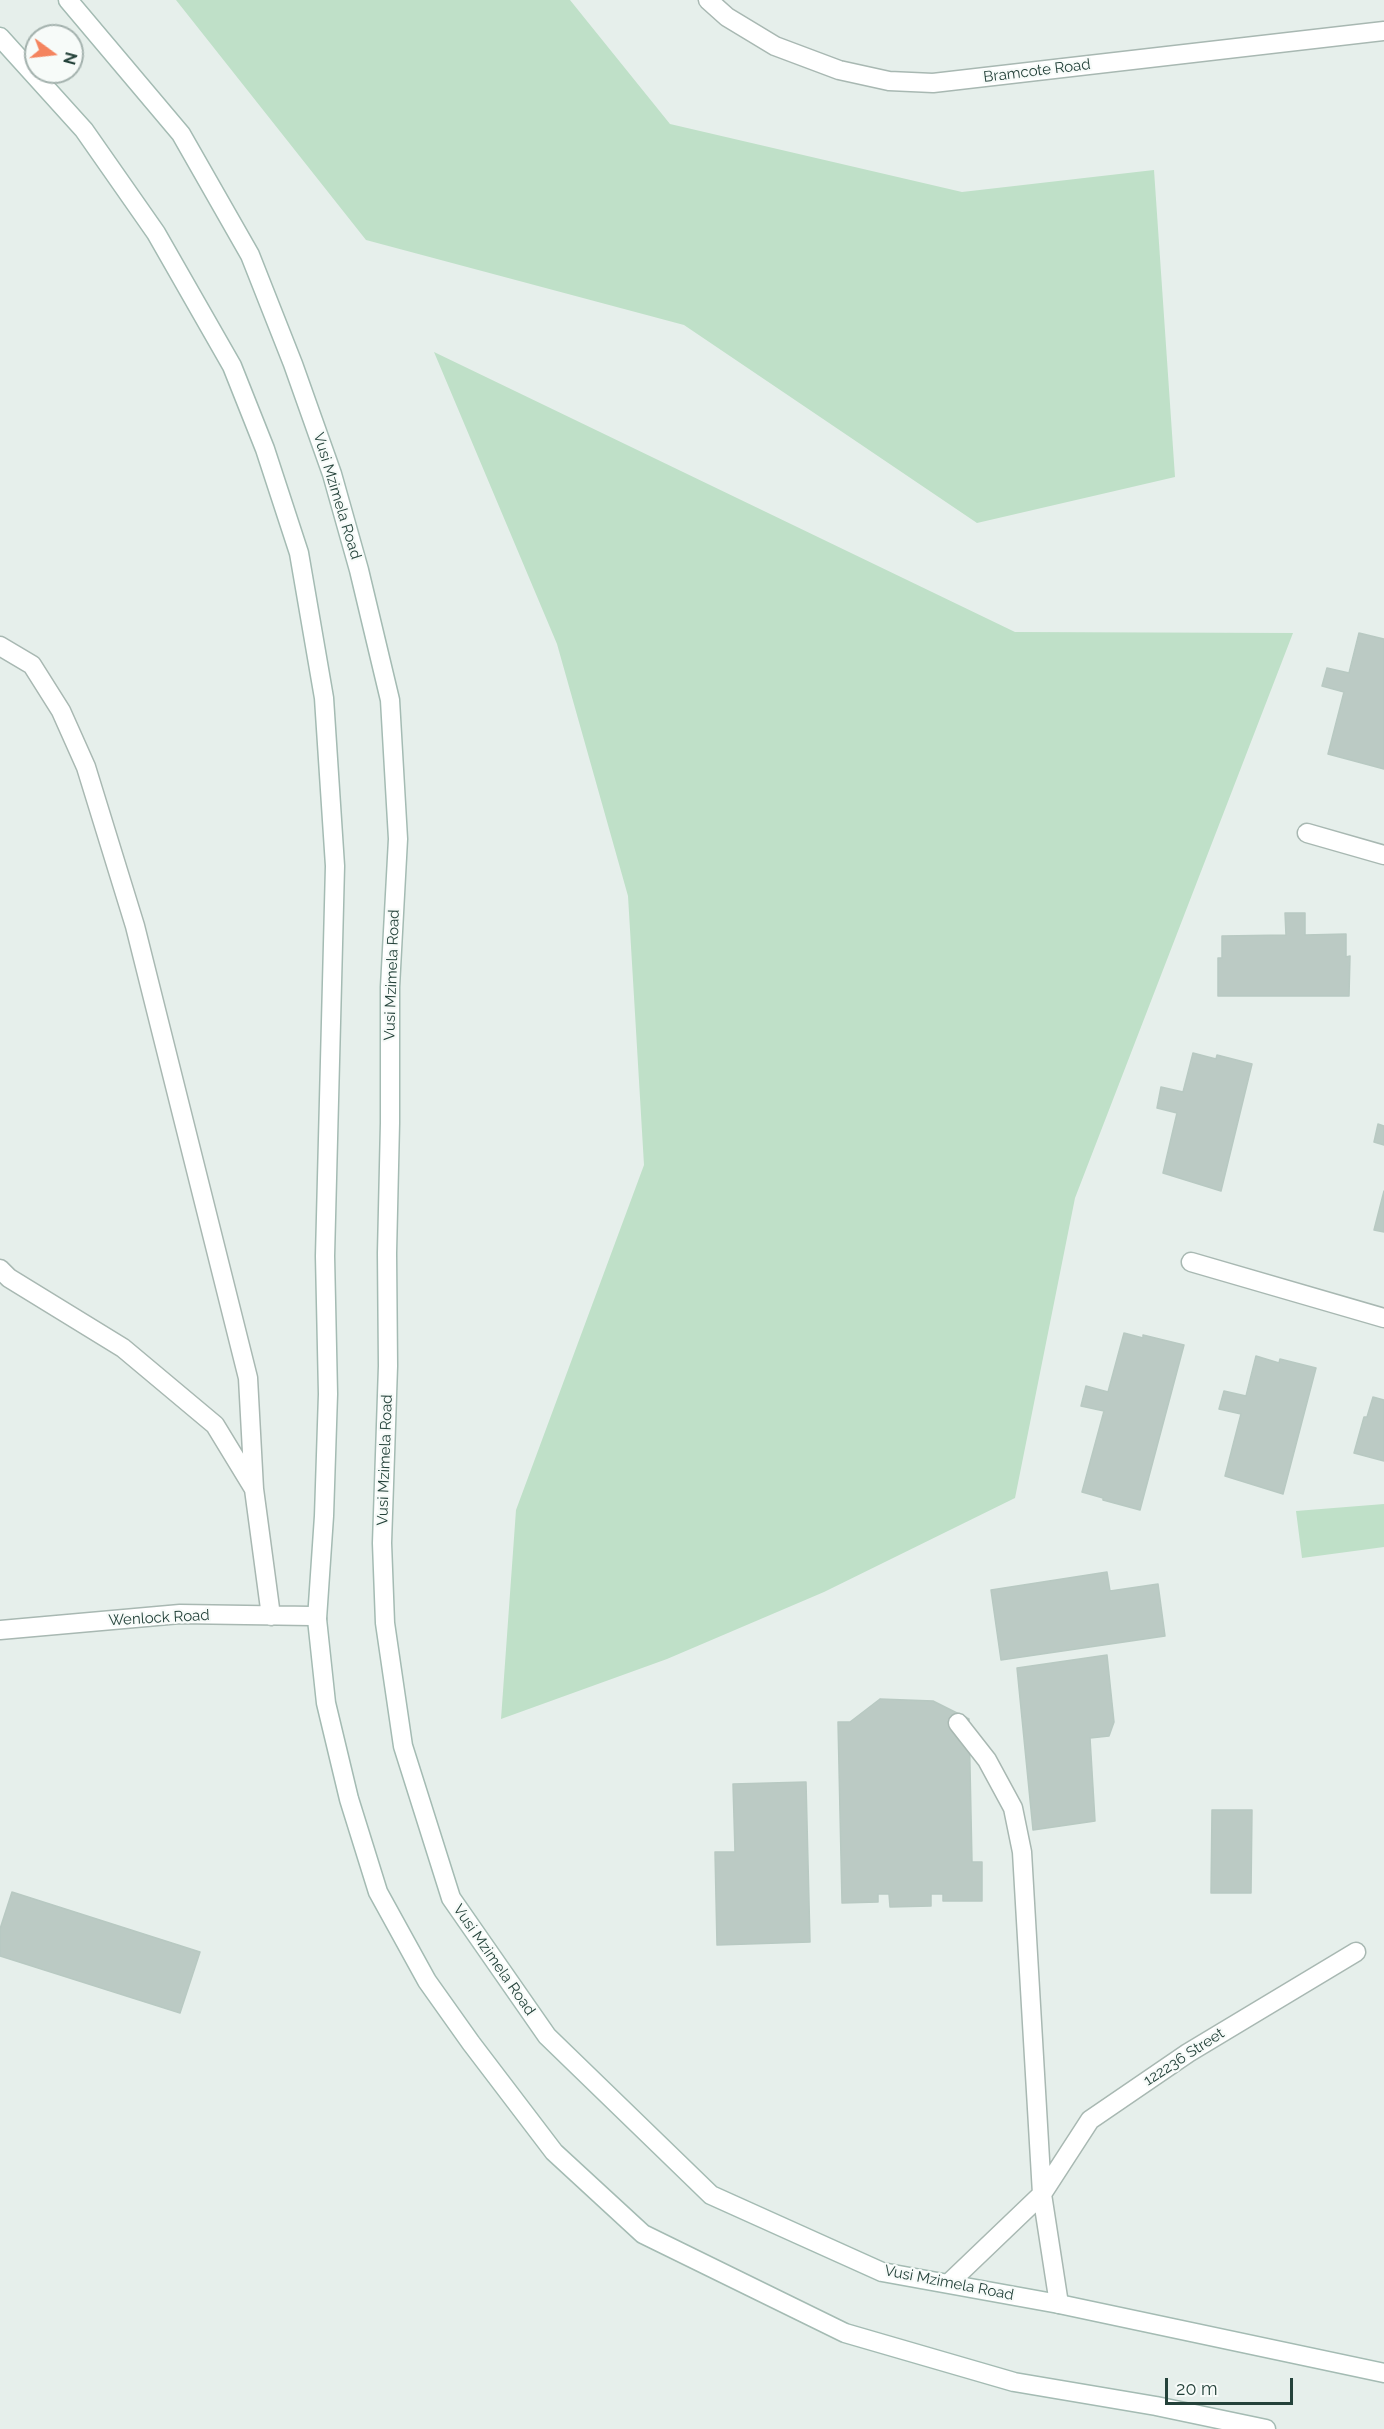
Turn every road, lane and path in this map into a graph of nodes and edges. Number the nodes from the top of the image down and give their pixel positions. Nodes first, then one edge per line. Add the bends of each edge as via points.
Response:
1 (68, 0) edge
2 (708, 0) edge
3 (1384, 31) edge
4 (0, 37) edge
5 (0, 646) edge
6 (1307, 833) dead end
7 (1384, 855) edge
8 (1191, 1262) dead end
9 (0, 1269) edge
10 (1384, 1318) edge
11 (254, 1489) junction
12 (271, 1617) junction
13 (317, 1619) junction
14 (0, 1630) edge
15 (958, 1723) dead end
16 (1356, 1952) dead end
17 (1042, 2194) junction
18 (949, 2283) junction
19 (1059, 2304) junction
20 (1384, 2373) edge
21 (1266, 2429) edge

1 - 18 main road, Vusi Mzimela Road via 181,134 250,255 332,474 390,700 398,839 390,987 388,1366 382,1543 385,1623 403,1746 451,1898 547,2036 711,2195 882,2272
2 - 3 main road, Bramcote Road via 727,17 775,46 839,70 889,81 922,83
4 - 13 main road via 84,130 156,233 232,366 266,449 299,553 324,698 335,866 325,1256 328,1394
5 - 11 main road via 32,665 61,711 86,767 135,926 248,1378
6 - 7 main road
8 - 10 main road
9 - 11 main road via 123,1348 215,1425
11 - 12 main road
12 - 13 main road, Wenlock Road
12 - 14 main road, Wenlock Road via 180,1614
13 - 21 main road via 326,1703 349,1799 378,1892 427,1981 554,2152 643,2234 845,2333 1014,2382
15 - 17 main road via 987,1760 1013,1808 1022,1852
16 - 17 main road, 122236 Street via 1188,2053 1090,2120
17 - 18 main road, 122236 Street
17 - 19 main road
18 - 19 main road, Vusi Mzimela Road
19 - 20 main road, Vusi Mzimela Road

